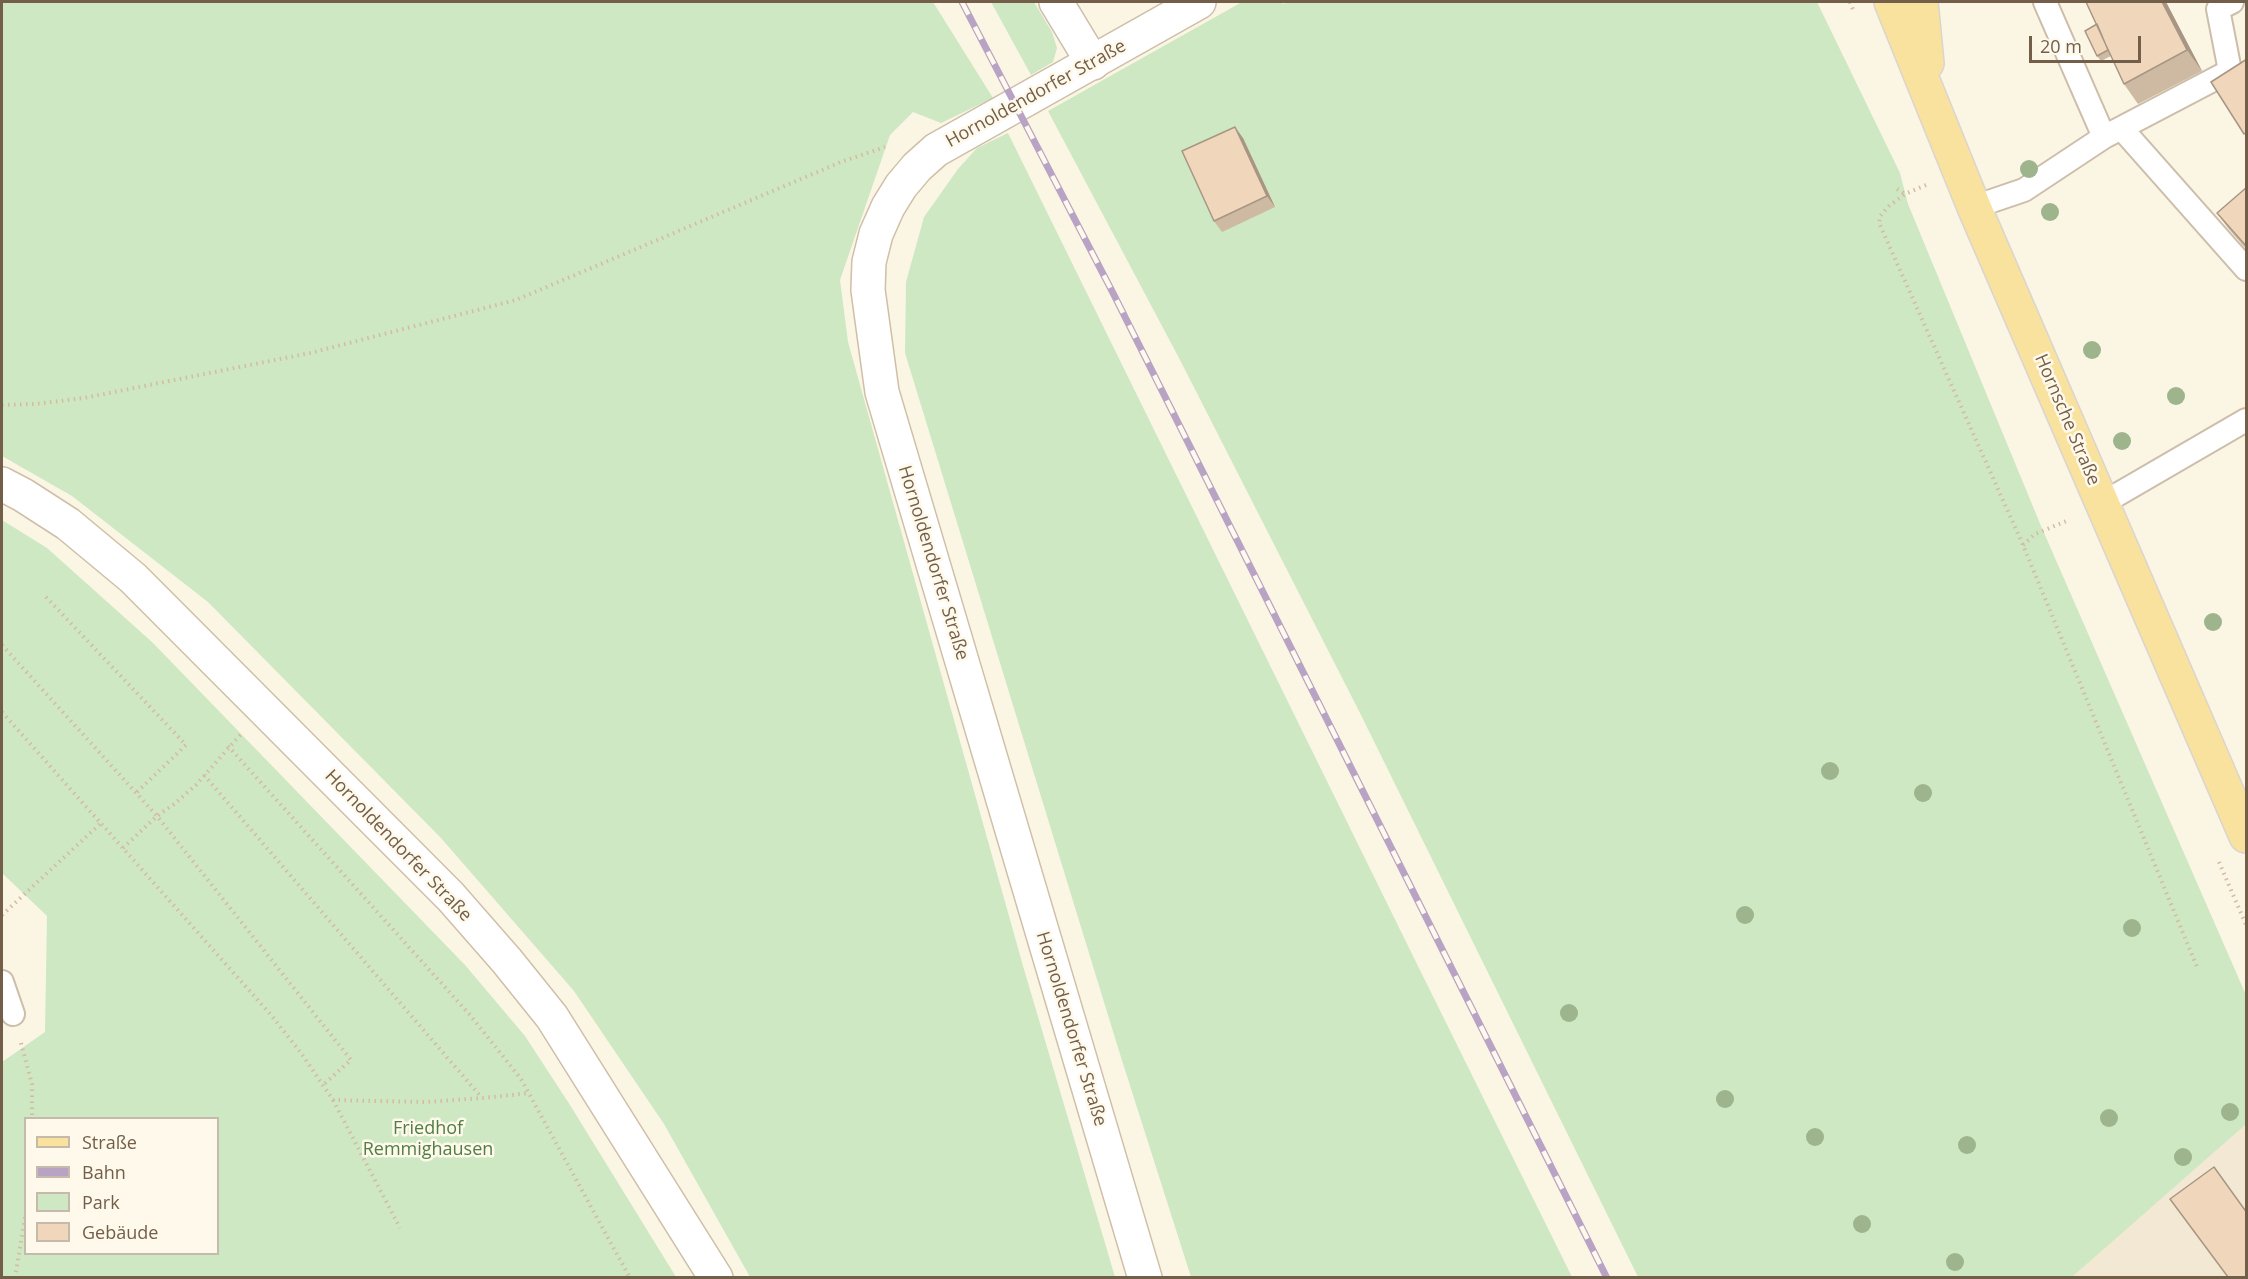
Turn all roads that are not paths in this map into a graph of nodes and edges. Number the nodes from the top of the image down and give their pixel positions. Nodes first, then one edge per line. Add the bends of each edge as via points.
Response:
1 (1056, 2) edge
2 (1199, 2) edge
3 (1891, 2) edge
4 (1921, 2) edge
5 (2044, 2) edge
6 (2232, 2) edge
7 (1093, 63) junction
8 (1931, 98) junction
9 (2113, 133) junction
10 (1974, 207) junction
11 (2247, 269) edge
12 (2247, 420) edge
13 (2, 484) edge
14 (2103, 503) junction
15 (2247, 836) edge
16 (2, 982) edge
17 (13, 1014) road end
18 (716, 1278) edge
19 (1145, 1278) edge

1 - 7 street
2 - 7 street, Hornoldendorfer Straße
3 - 8 main road, Hornsche Straße
4 - 8 main road
5 - 9 lane
6 - 9 lane via 2218,9 2230,71
7 - 19 street, Hornoldendorfer Straße via 957,137 917,167 888,207 876,234 868,290 882,392
8 - 10 main road, Hornsche Straße
9 - 10 lane via 2024,190
9 - 11 lane
10 - 14 main road, Hornsche Straße
12 - 14 lane
13 - 18 street, Hornoldendorfer Straße via 68,524 132,578 451,897 545,1008
14 - 15 main road, Hornsche Straße
16 - 17 lane

